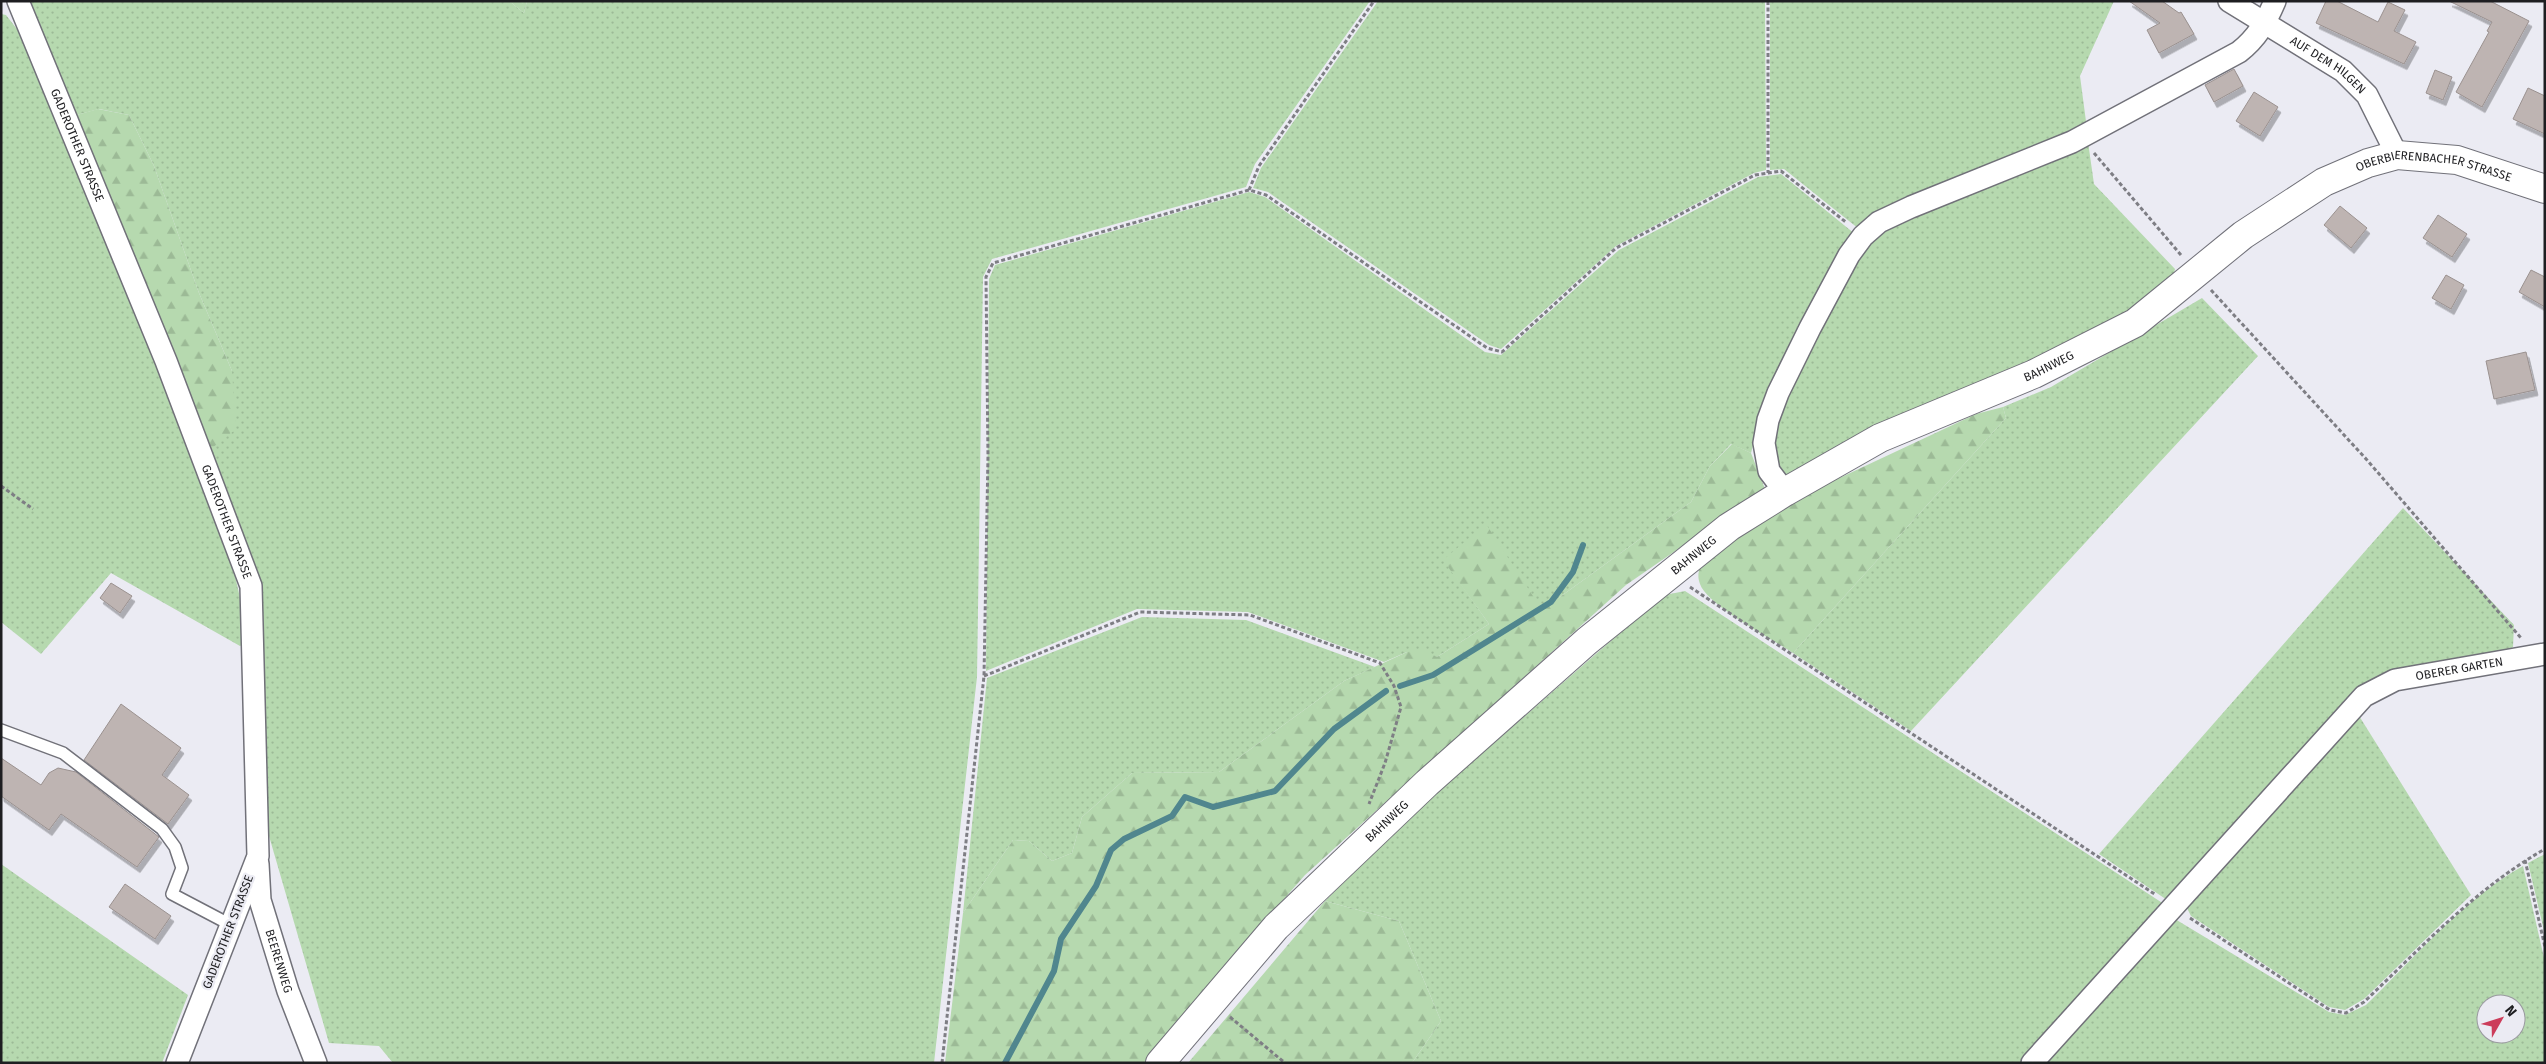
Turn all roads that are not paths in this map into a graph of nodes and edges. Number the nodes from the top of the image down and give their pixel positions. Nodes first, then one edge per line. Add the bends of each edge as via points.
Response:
1 (2229, 1) edge
2 (2275, 1) edge
3 (18, 2) edge
4 (1, 4) edge
5 (2266, 24) junction
6 (2397, 155) junction
7 (2324, 182) joint
8 (2545, 189) edge
9 (1785, 492) junction
10 (2540, 655) edge
11 (1, 730) edge
12 (258, 856) junction
13 (231, 925) junction
14 (177, 1063) edge
15 (316, 1063) edge
16 (1160, 1063) edge
17 (2032, 1063) edge

1 - 5 street, AUF DEM HILGEN
2 - 5 street
3 - 4 street
3 - 12 street, GADEROTHER STRASSE via 166,361 251,586
5 - 6 street, AUF DEM HILGEN via 2343,71 2367,95
5 - 9 street via 2239,52 2081,138 1911,207 1879,222 1863,236 1849,255 1810,328 1768,420 1764,443 1769,471
6 - 7 main road, OBERBIERENBACHER STRASSE via 2368,163
6 - 8 main road, OBERBIERENBACHER STRASSE via 2456,160
7 - 9 main road, BAHNWEG via 2243,235 2136,323 2034,374 1880,438
9 - 16 main road, BAHNWEG via 1729,527 1587,641 1427,783 1276,927
10 - 17 street, OBERER GARTEN via 2395,680 2376,688 2351,708
11 - 13 lane via 63,753 162,830 175,847 182,868 172,894
12 - 13 street, GADEROTHER STRASSE
12 - 15 street, BEERENWEG via 260,900 288,991
13 - 14 street, GADEROTHER STRASSE

